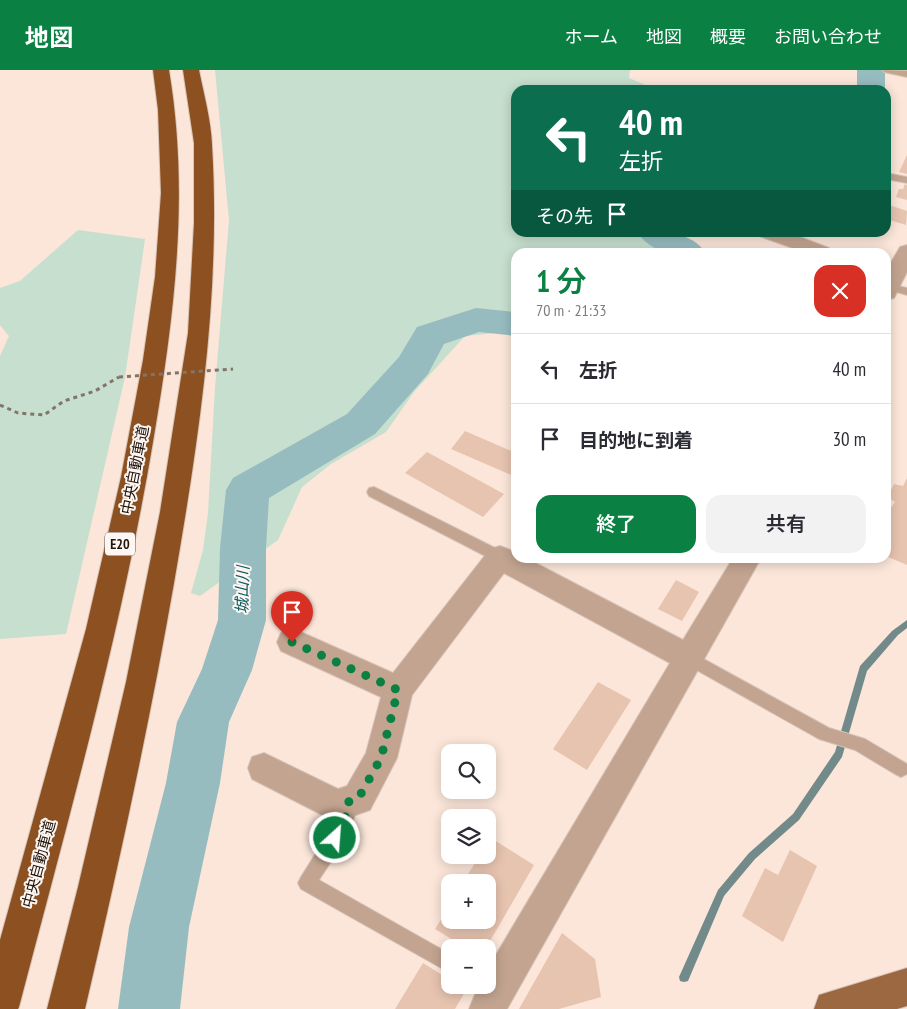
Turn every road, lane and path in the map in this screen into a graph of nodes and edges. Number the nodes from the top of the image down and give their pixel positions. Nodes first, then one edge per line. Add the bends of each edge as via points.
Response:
1 (162, 70) edge
2 (191, 70) edge
3 (887, 70) edge
4 (907, 74) edge
5 (891, 177) edge
6 (907, 180) edge
7 (780, 237) edge
8 (811, 248) edge
9 (907, 251) edge
10 (893, 285) edge
11 (233, 369) dead end
12 (0, 405) edge
13 (374, 492) dead end
14 (500, 557) junction
15 (511, 563) edge
16 (511, 563) edge
17 (744, 563) edge
18 (292, 642) dead end
19 (689, 658) junction
20 (398, 690) junction
21 (264, 768) dead end
22 (902, 769) dead end
23 (348, 802) junction
24 (441, 959) edge
25 (496, 984) edge
26 (907, 987) edge
27 (0, 1007) edge
28 (66, 1009) edge
29 (833, 1009) edge

1 - 27 highway, 中央自動車道 / E20 via 170,150 164,306 137,469 89,684
2 - 28 highway via 203,143 204,223 199,333 173,512 140,682
3 - 4 lane
5 - 6 lane
7 - 8 street
9 - 10 street
11 - 12 path, bridge via 119,377 95,391 64,401 44,415 18,413
13 - 14 lane
14 - 16 street
14 - 20 street
15 - 19 street
17 - 19 street
18 - 20 street
19 - 22 lane via 825,734 859,744
19 - 25 street
20 - 23 street via 381,758 358,799
21 - 23 street via 336,806
23 - 24 lane via 344,824 307,883
26 - 29 main road

